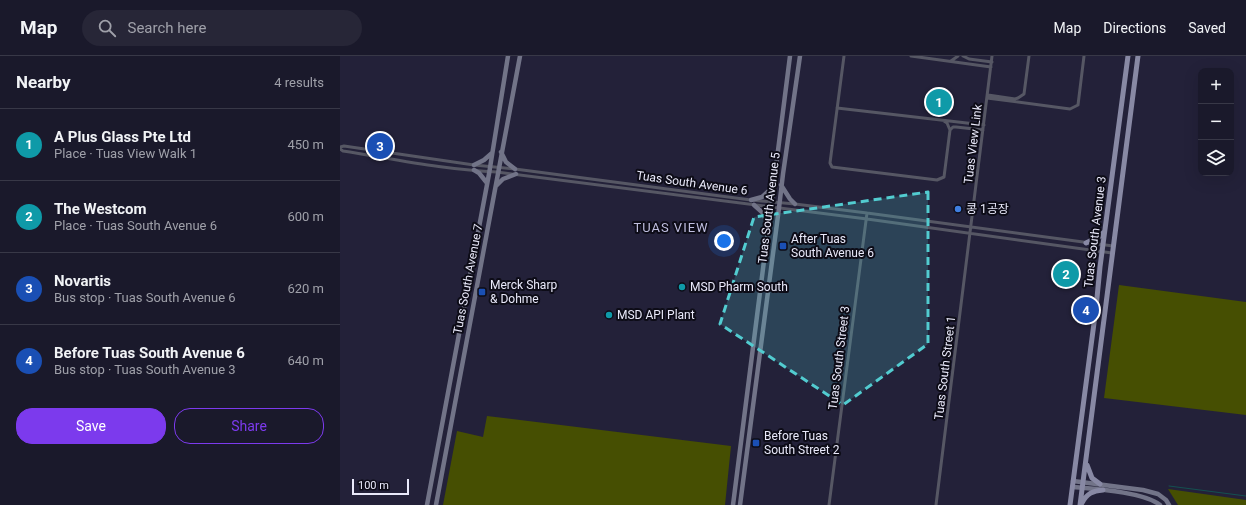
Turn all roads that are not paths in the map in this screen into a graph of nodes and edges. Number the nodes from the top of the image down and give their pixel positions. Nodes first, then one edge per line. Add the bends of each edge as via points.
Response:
1 (508, 56) edge
2 (520, 56) edge
3 (790, 56) edge
4 (800, 56) edge
5 (844, 56) edge
6 (911, 56) edge
7 (958, 56) edge
8 (963, 56) edge
9 (992, 56) edge
10 (1029, 56) edge
11 (1084, 56) edge
12 (1128, 56) edge
13 (1138, 56) edge
14 (951, 61) junction
15 (992, 62) junction
16 (991, 67) junction
17 (1024, 94) junction
18 (988, 97) junction
19 (1030, 104) junction
20 (837, 108) junction
21 (944, 121) junction
22 (984, 125) junction
23 (950, 130) junction
24 (983, 130) junction
25 (340, 148) edge
26 (501, 152) junction
27 (492, 153) junction
28 (474, 168) junction
29 (490, 169) junction
30 (498, 169) junction
31 (515, 169) junction
32 (516, 174) junction
33 (487, 184) junction
34 (782, 185) junction
35 (773, 187) junction
36 (495, 188) junction
37 (751, 200) junction
38 (795, 204) junction
39 (754, 205) junction
40 (771, 205) junction
41 (780, 206) junction
42 (867, 213) junction
43 (867, 219) junction
44 (769, 228) junction
45 (972, 228) junction
46 (1104, 232) junction
47 (971, 234) junction
48 (1086, 243) junction
49 (1103, 245) junction
50 (1113, 246) junction
51 (1102, 252) junction
52 (1112, 253) junction
53 (1086, 462) junction
54 (1073, 481) junction
55 (1100, 484) junction
56 (1083, 485) junction
57 (1073, 487) junction
58 (1103, 490) junction
59 (427, 505) edge
60 (436, 505) edge
61 (733, 505) edge
62 (740, 505) edge
63 (829, 505) edge
64 (936, 505) edge
65 (1070, 505) edge
66 (1081, 505) edge
67 (1160, 505) edge
68 (1169, 505) edge

1 - 27 main road, Tuas South Avenue 7
2 - 26 main road, Tuas South Avenue 7
3 - 35 main road, Tuas South Avenue 5
4 - 34 main road, Tuas South Avenue 5
5 - 20 street
6 - 14 street
7 - 14 street
8 - 15 street
9 - 15 street, Tuas View Link
10 - 17 street
11 - 19 street via 1078,105 1070,109
12 - 46 main road, Tuas South Avenue 3
13 - 50 main road, Tuas South Avenue 3
14 - 16 street
15 - 16 street, Tuas View Link
16 - 18 street, Tuas View Link
17 - 18 street via 1015,99
17 - 19 street
18 - 19 street
18 - 22 street, Tuas View Link
20 - 21 street
20 - 23 street via 830,163 836,169 941,179 944,177
21 - 22 street
21 - 23 street
22 - 24 street, Tuas View Link
23 - 24 street via 956,127
24 - 45 street, Tuas View Link
25 - 28 street, Tuas South Avenue 6 via 344,146
25 - 28 street, Tuas South Avenue 6 via 343,151 412,162
26 - 30 main road, Tuas South Avenue 7
26 - 31 main road via 506,162
27 - 28 main road
27 - 29 main road, Tuas South Avenue 7
28 - 29 street, Tuas South Avenue 6
28 - 33 main road
29 - 30 street, Tuas South Avenue 6
29 - 33 main road, Tuas South Avenue 7
30 - 31 street, Tuas South Avenue 6
30 - 32 street, Tuas South Avenue 6
30 - 36 main road, Tuas South Avenue 7
31 - 37 street, Tuas South Avenue 6
32 - 36 main road via 503,178
32 - 39 street, Tuas South Avenue 6
33 - 59 main road, Tuas South Avenue 7
34 - 38 main road
34 - 41 main road, Tuas South Avenue 5
35 - 37 main road via 762,197
35 - 40 main road, Tuas South Avenue 5
36 - 60 main road, Tuas South Avenue 7
37 - 40 street, Tuas South Avenue 6
38 - 41 street, Tuas South Avenue 6
38 - 42 street, Tuas South Avenue 6
39 - 40 street, Tuas South Avenue 6
39 - 44 main road via 763,213
40 - 41 street, Tuas South Avenue 6
40 - 44 main road, Tuas South Avenue 5
41 - 43 street, Tuas South Avenue 6
41 - 62 main road, Tuas South Avenue 5
42 - 43 street, Tuas South Street 3
42 - 45 street, Tuas South Avenue 6
43 - 47 street, Tuas South Avenue 6
43 - 63 street, Tuas South Street 3
44 - 61 main road, Tuas South Avenue 5
45 - 47 street, Tuas View Link
45 - 48 street, Tuas South Avenue 6
46 - 48 main road
46 - 49 main road, Tuas South Avenue 3
47 - 51 street, Tuas South Avenue 6
47 - 64 street, Tuas South Street 1
48 - 49 street, Tuas South Avenue 6
49 - 50 street, Tuas South Avenue 6
49 - 51 main road, Tuas South Avenue 3
50 - 52 main road, Tuas South Avenue 3
51 - 52 street, Tuas South Avenue 6
51 - 54 main road, Tuas South Avenue 3
52 - 53 main road, Tuas South Avenue 3
53 - 55 main road via 1092,478
53 - 56 main road, Tuas South Avenue 3
54 - 56 main road
54 - 57 main road, Tuas South Avenue 3
55 - 56 main road
55 - 68 main road via 1158,494
56 - 57 main road
56 - 58 main road
56 - 66 main road, Tuas South Avenue 3
57 - 65 main road, Tuas South Avenue 3
58 - 66 main road via 1087,494
58 - 67 main road via 1148,498

